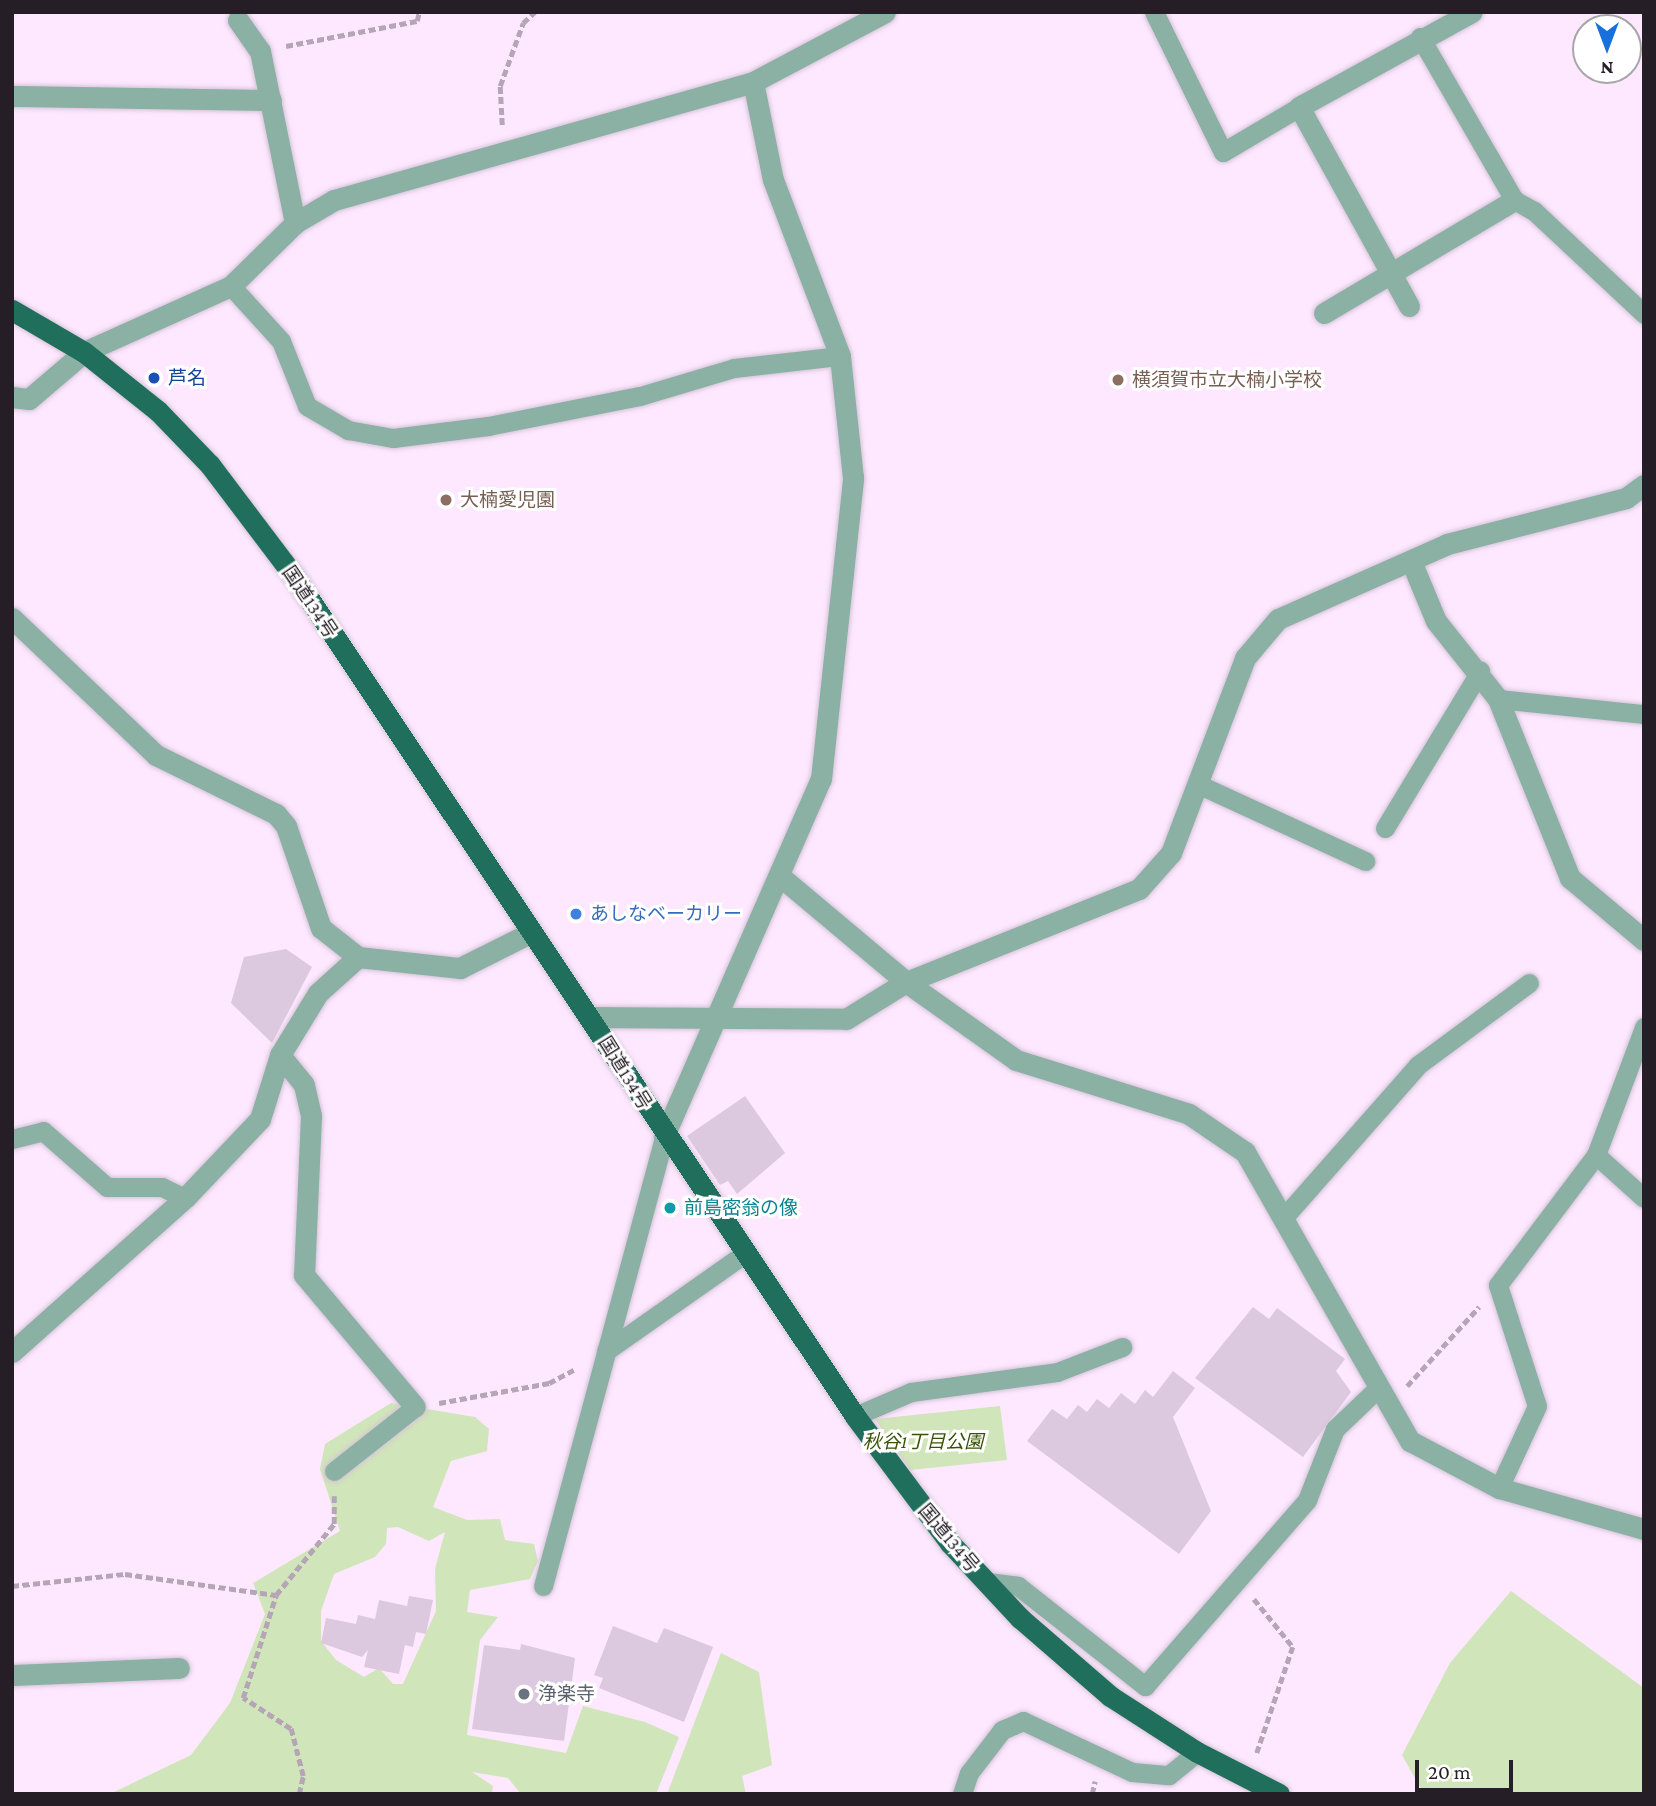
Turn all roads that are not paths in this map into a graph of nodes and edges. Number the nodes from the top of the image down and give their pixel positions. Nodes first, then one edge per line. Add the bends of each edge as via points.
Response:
1 (885, 12) edge
2 (1154, 12) edge
3 (1472, 12) edge
4 (233, 16) edge
5 (1420, 37) junction
6 (753, 82) junction
7 (12, 96) edge
8 (271, 100) junction
9 (1299, 107) junction
10 (1514, 200) junction
11 (295, 223) junction
12 (1392, 274) junction
13 (231, 286) junction
14 (1409, 306) dead end
15 (12, 310) edge
16 (1324, 313) dead end
17 (1644, 314) edge
18 (84, 352) junction
19 (840, 356) junction
20 (12, 397) edge
21 (1644, 485) edge
22 (1411, 561) junction
23 (12, 618) edge
24 (1480, 671) junction
25 (1498, 699) junction
26 (1644, 714) edge
27 (1200, 785) junction
28 (1385, 828) dead end
29 (1366, 862) dead end
30 (781, 877) junction
31 (530, 933) junction
32 (1644, 940) edge
33 (358, 957) junction
34 (906, 982) junction
35 (1529, 983) dead end
36 (590, 1017) junction
37 (713, 1020) junction
38 (1644, 1027) edge
39 (280, 1055) junction
40 (664, 1136) junction
41 (12, 1139) edge
42 (1596, 1155) junction
43 (185, 1198) junction
44 (1644, 1198) edge
45 (1285, 1216) junction
46 (747, 1252) junction
47 (1122, 1347) dead end
48 (606, 1351) junction
49 (12, 1352) edge
50 (1382, 1399) junction
51 (415, 1407) joint
52 (855, 1416) junction
53 (334, 1471) road end
54 (1499, 1488) junction
55 (1644, 1529) edge
56 (987, 1582) junction
57 (543, 1586) dead end
58 (179, 1668) dead end
59 (12, 1675) edge
60 (1196, 1752) junction
61 (962, 1794) edge
62 (1279, 1794) edge

1 - 6 street
2 - 9 lane via 1223,152
3 - 5 street
4 - 8 street via 260,51
5 - 9 street
5 - 10 lane
6 - 11 street via 372,186
6 - 19 street via 773,180
7 - 8 street
8 - 11 street
9 - 12 street
10 - 12 street
10 - 17 lane via 1534,211
11 - 13 street
12 - 14 street
12 - 16 street
13 - 18 street
13 - 19 lane via 281,341 307,406 348,430 393,438 577,408 734,368
15 - 18 highway, 国道134号
18 - 20 street via 46,390 29,399
18 - 31 highway, 国道134号 via 210,465 294,576
19 - 30 street via 853,478 821,779
21 - 22 street via 1626,498 1447,544
22 - 24 street via 1436,621
22 - 27 street via 1278,619 1245,658
23 - 33 street via 156,755 276,814 286,826 321,928
24 - 25 street
24 - 28 lane
25 - 26 lane
25 - 32 street via 1570,878
27 - 29 lane
27 - 34 street via 1171,853 1139,888
30 - 34 street
30 - 37 street
31 - 33 street via 460,968
31 - 36 highway, 国道134号
33 - 39 street via 318,993
34 - 37 street via 846,1018
34 - 45 street via 1016,1060 1189,1114 1245,1152
35 - 45 lane via 1418,1065
36 - 37 street
36 - 40 highway, 国道134号
37 - 40 street
38 - 42 lane
39 - 43 street via 260,1119
39 - 51 street via 303,1085 311,1116 304,1275
40 - 46 highway, 国道134号
40 - 48 lane
41 - 43 lane via 43,1131 107,1186 162,1186
42 - 44 lane
42 - 54 lane via 1563,1207 1498,1285 1537,1406
43 - 49 street
45 - 50 street
46 - 48 lane
46 - 52 highway, 国道134号
47 - 52 lane via 1057,1372 911,1392
48 - 57 lane
50 - 54 street via 1410,1441
50 - 56 lane via 1343,1418 1307,1500 1145,1686 1018,1586
51 - 53 lane
52 - 56 highway, 国道134号
54 - 55 street
56 - 60 highway, 国道134号 via 1110,1696
58 - 59 street
60 - 61 lane via 1169,1775 1132,1772 1023,1721 1002,1730 969,1773
60 - 62 highway, 国道134号

